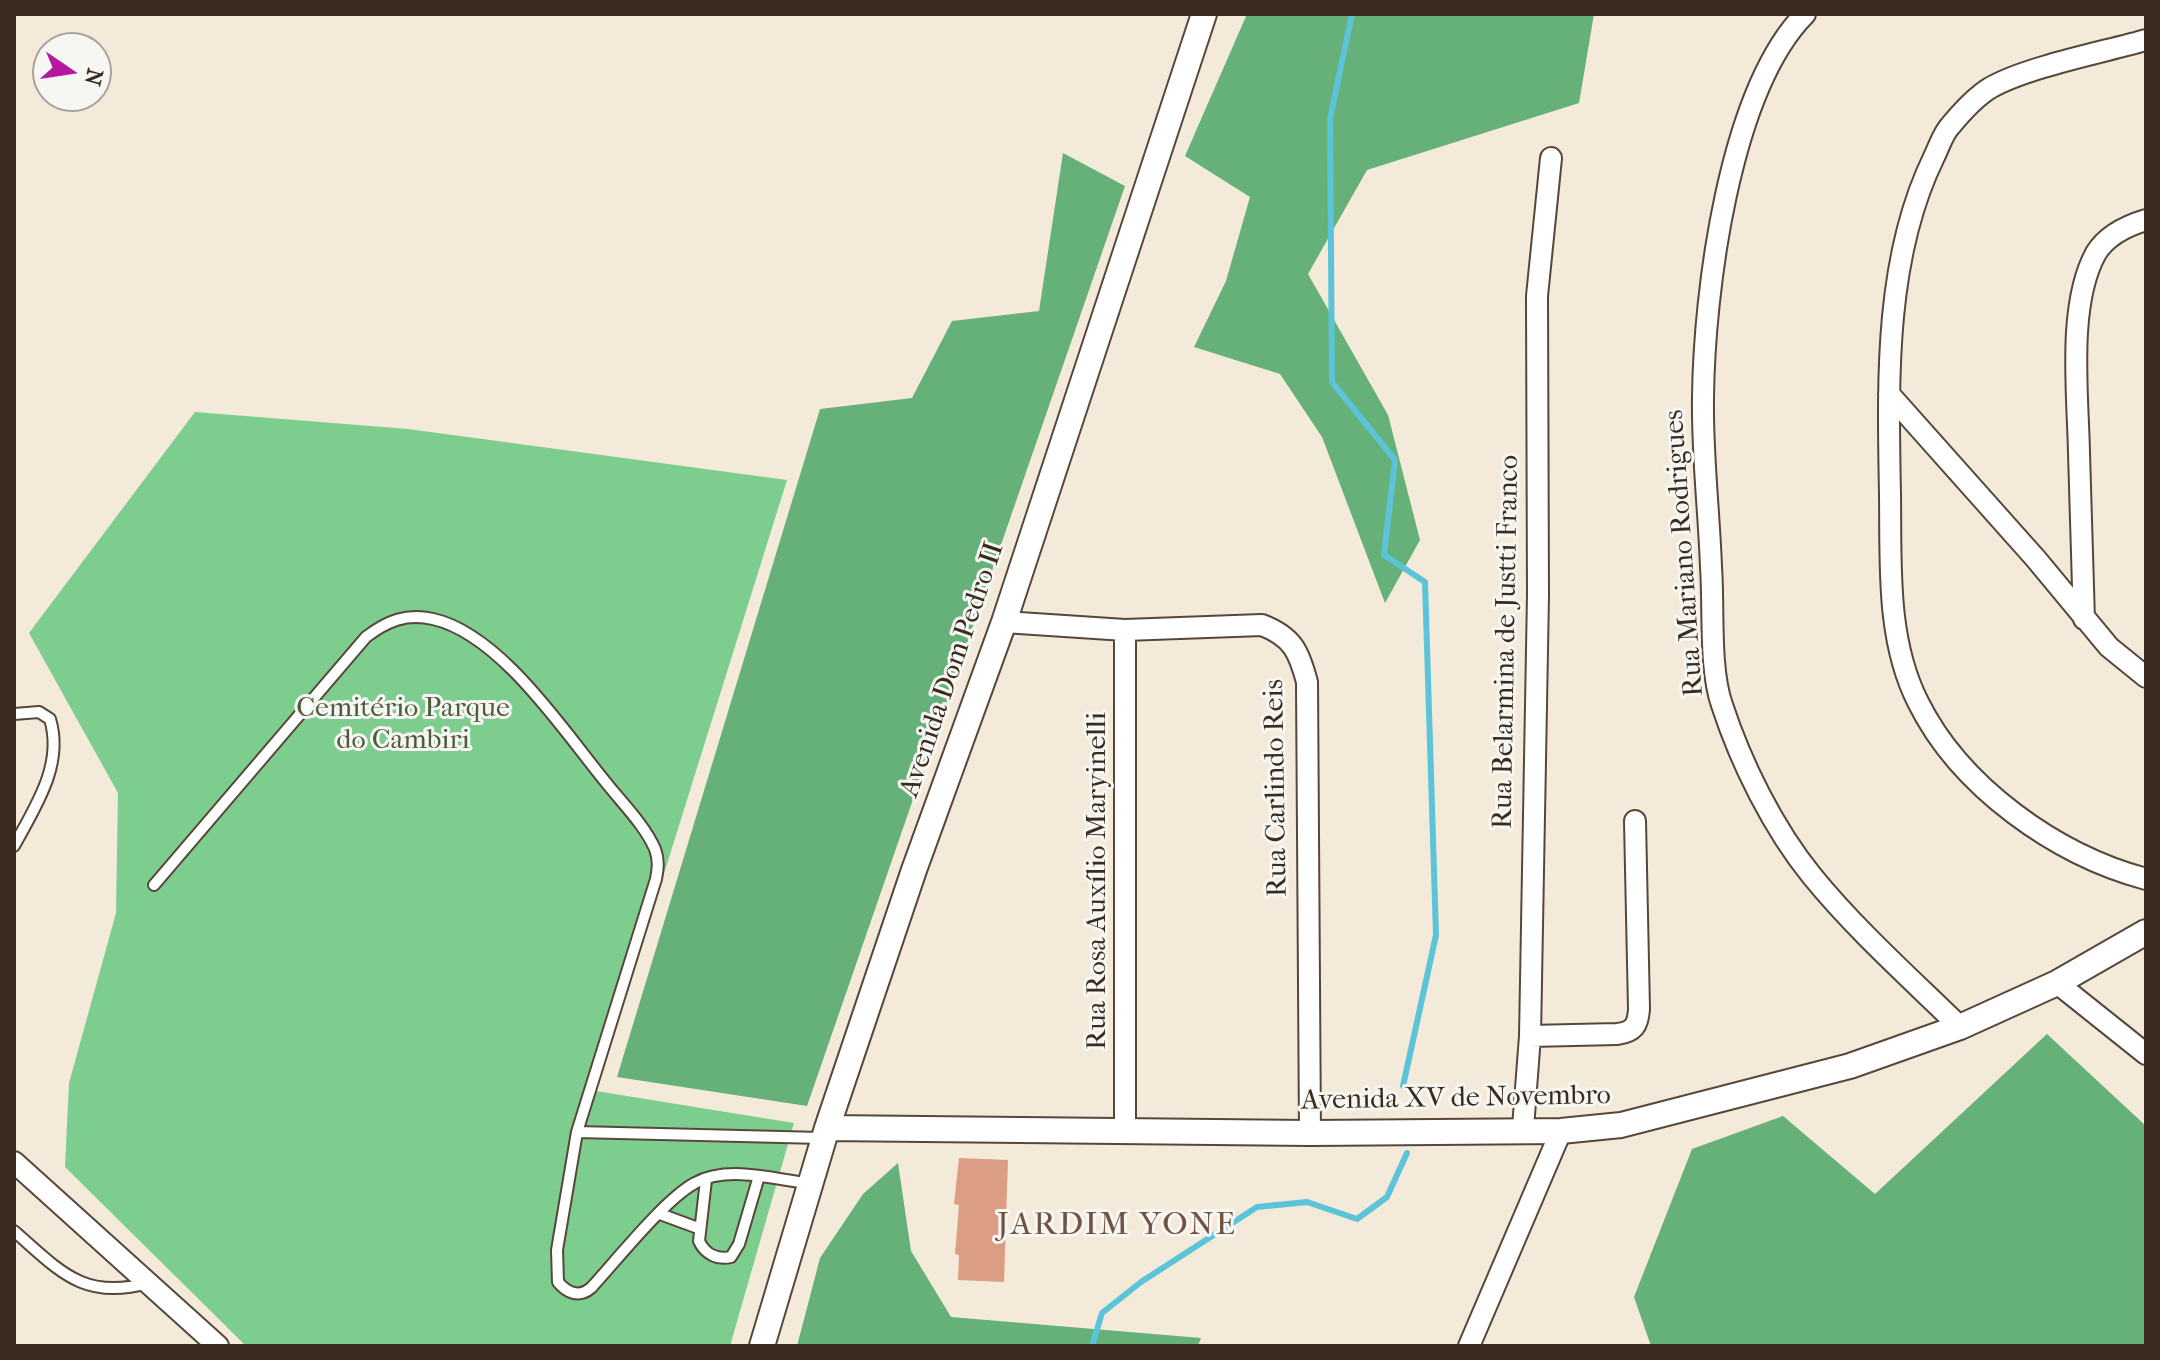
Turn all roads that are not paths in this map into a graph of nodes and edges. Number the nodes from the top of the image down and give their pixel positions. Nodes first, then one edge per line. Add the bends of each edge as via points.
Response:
1 (1204, 14) edge
2 (1805, 14) edge
3 (2146, 40) edge
4 (1551, 158) dead end
5 (2146, 220) edge
6 (1889, 394) junction
7 (2084, 619) junction
8 (1004, 622) junction
9 (1125, 630) junction
10 (2146, 677) edge
11 (14, 714) edge
12 (1635, 821) dead end
13 (14, 846) edge
14 (2146, 879) edge
15 (154, 885) dead end
16 (2146, 932) edge
17 (2057, 983) junction
18 (1960, 1027) junction
19 (1530, 1036) junction
20 (2146, 1054) edge
21 (837, 1098) junction
22 (1523, 1128) junction
23 (861, 1129) junction
24 (1561, 1131) junction
25 (577, 1132) junction
26 (825, 1133) junction
27 (1125, 1133) junction
28 (1310, 1133) junction
29 (14, 1162) edge
30 (759, 1176) junction
31 (706, 1180) junction
32 (810, 1184) junction
33 (660, 1214) junction
34 (698, 1228) junction
35 (14, 1231) edge
36 (148, 1283) junction
37 (218, 1346) edge
38 (762, 1346) edge
39 (1469, 1346) edge

1 - 8 street, Avenida Dom Pedro II
2 - 18 street, Rua Mariano Rodrigues via 1759,89 1729,173 1712,272 1703,398 1721,702 1774,818 1811,874
3 - 6 street via 1989,88 1949,127 1914,198 1891,344
4 - 19 street, Rua Belarmina de Justti Franco via 1537,296
5 - 7 street via 2109,237 2096,254 2079,314
6 - 7 street
6 - 14 street via 1892,594 1902,661 1918,703 1947,748 2034,827 2080,855
7 - 10 street
8 - 9 street, Rua Carlindo Reis
8 - 21 street, Avenida Dom Pedro II
9 - 27 street, Rua Rosa Auxílio Maryinelli
9 - 28 street, Rua Carlindo Reis via 1262,625 1282,633 1300,656 1307,682
11 - 13 lane via 39,712 50,719 55,736 45,788
12 - 19 street via 1636,1026 1617,1034
15 - 25 lane via 366,637 388,621 407,617 435,619 470,635 551,714 641,827 658,860
16 - 17 street, Avenida XV de Novembro
17 - 18 street, Avenida XV de Novembro
17 - 20 street
18 - 24 street, Avenida XV de Novembro via 1850,1066 1759,1090 1621,1125
19 - 22 street, Rua Belarmina de Justti Franco
21 - 23 street
21 - 26 street, Avenida Dom Pedro II
22 - 24 street, Avenida XV de Novembro
22 - 28 street, Avenida XV de Novembro
23 - 26 street, Avenida XV de Novembro
23 - 27 street, Avenida XV de Novembro
24 - 39 street
25 - 26 lane
25 - 33 lane via 557,1250 556,1272 564,1289 585,1293
26 - 32 street, Avenida Dom Pedro II
27 - 28 street, Avenida XV de Novembro
29 - 36 street
30 - 31 lane
30 - 32 lane
30 - 34 lane via 731,1257 702,1248
31 - 33 lane via 695,1183
31 - 34 lane
32 - 38 street, Avenida Dom Pedro II
33 - 34 lane
35 - 36 lane via 68,1278 85,1285 113,1290
36 - 37 street

